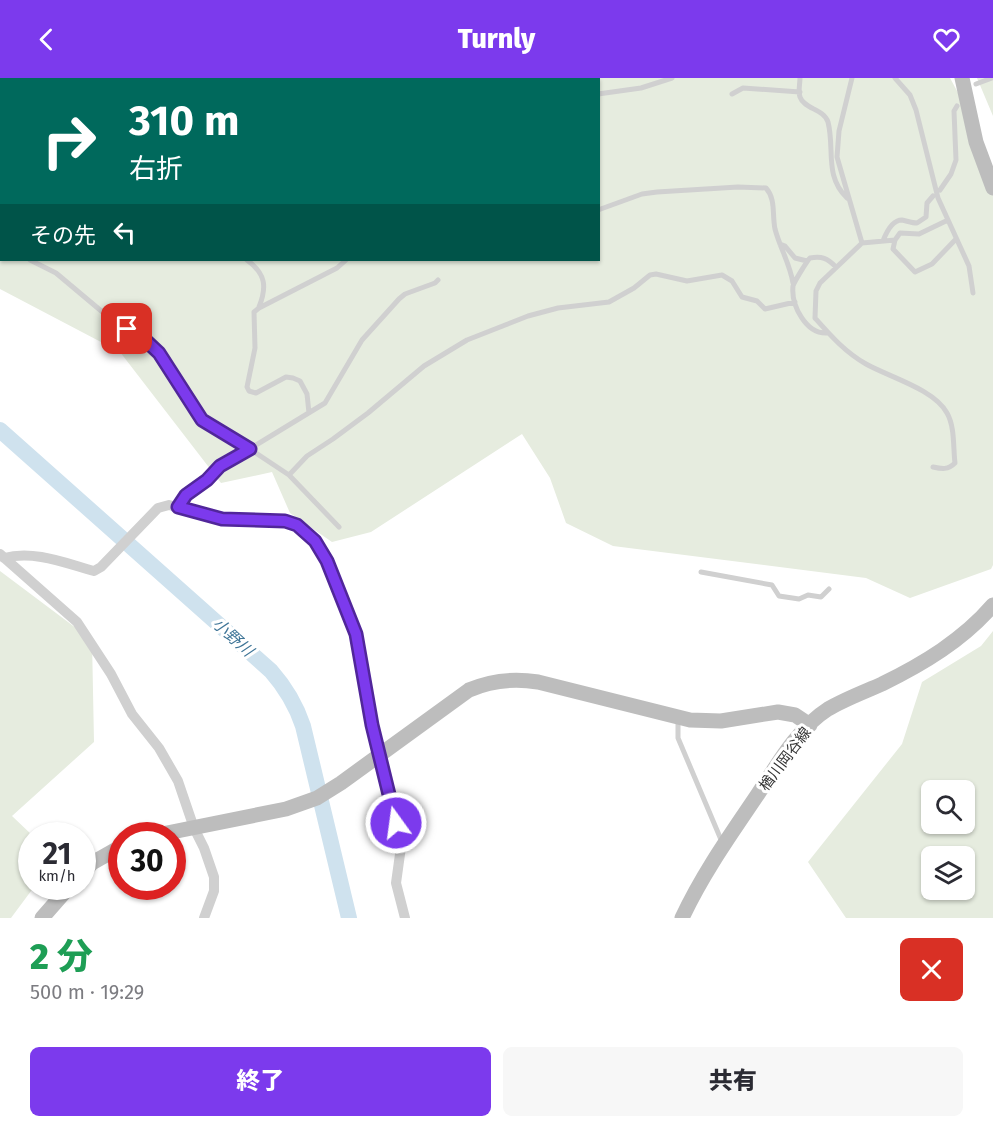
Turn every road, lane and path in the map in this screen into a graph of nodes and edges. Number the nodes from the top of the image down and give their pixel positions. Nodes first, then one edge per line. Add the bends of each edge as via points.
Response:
1 (672, 78) edge
2 (800, 78) edge
3 (852, 78) edge
4 (895, 78) edge
5 (992, 78) edge
6 (969, 81) edge
7 (800, 92) junction
8 (600, 94) edge
9 (732, 94) dead end
10 (957, 106) dead end
11 (993, 188) edge
12 (940, 190) dead end
13 (933, 196) dead end
14 (849, 199) junction
15 (600, 209) edge
16 (948, 220) junction
17 (956, 239) junction
18 (895, 240) junction
19 (883, 241) junction
20 (861, 243) junction
21 (780, 244) junction
22 (32, 261) edge
23 (248, 261) edge
24 (344, 261) edge
25 (807, 261) junction
26 (836, 267) junction
27 (438, 280) dead end
28 (793, 283) junction
29 (973, 293) dead end
30 (795, 302) junction
31 (259, 308) junction
32 (828, 333) junction
33 (309, 413) junction
34 (250, 449) junction
35 (933, 467) dead end
36 (289, 475) junction
37 (178, 507) junction
38 (339, 527) dead end
39 (2, 556) edge
40 (701, 572) dead end
41 (829, 589) dead end
42 (993, 605) edge
43 (678, 717) junction
44 (810, 725) junction
45 (379, 755) junction
46 (194, 828) junction
47 (186, 830) edge
48 (723, 843) junction
49 (58, 900) edge
50 (42, 918) edge
51 (204, 918) edge
52 (405, 918) edge
53 (681, 918) edge

1 - 8 lane via 641,88
2 - 7 lane
3 - 14 lane via 837,147
4 - 16 lane via 910,95 916,110 938,198
5 - 6 lane
6 - 11 street via 976,142
7 - 9 lane via 743,88
7 - 14 lane via 803,102 826,117 831,168 841,192
10 - 12 lane via 956,160
13 - 19 lane via 927,203 926,218 917,223 896,222
14 - 20 lane
15 - 21 lane via 642,194 762,187 771,194
16 - 17 lane
16 - 18 lane via 919,234 900,233
17 - 18 lane via 933,264 915,272 893,249
17 - 29 lane via 969,266
18 - 19 lane
19 - 20 lane
20 - 26 lane
21 - 25 lane via 795,258
21 - 28 lane
22 - 34 lane via 56,273 112,321 142,337 159,353 202,420
23 - 31 lane via 260,272 265,284
24 - 31 lane
25 - 26 lane via 821,256
25 - 28 lane
26 - 32 lane via 816,291 815,318
27 - 33 lane via 399,299 362,340 325,403
28 - 30 lane
30 - 32 lane via 811,330
30 - 36 lane via 765,309 757,301 742,297 732,281 722,275 687,281 656,274 609,302 528,315 467,340 424,366 359,420 306,456
31 - 33 lane via 254,312 255,348 247,387 256,393 286,377 300,381 307,394
32 - 35 lane via 858,359 933,397 946,410 951,420 955,463 944,469
33 - 34 lane
34 - 36 lane
34 - 37 lane via 220,466
36 - 38 lane
37 - 39 street via 158,508 94,571 51,559 20,554
37 - 45 street via 222,519 285,521 297,525 315,541 356,634
39 - 46 street via 77,622 178,781
40 - 41 lane via 772,585 779,596 799,599 808,595 821,597
42 - 44 street, 楢川岡谷線 via 958,639 885,682 827,710
43 - 44 street via 703,722 778,712 795,715
43 - 45 street via 538,682 501,680 469,690
43 - 48 lane via 678,738
44 - 48 street, 楢川岡谷線
45 - 46 street via 320,796 286,809
45 - 52 street via 401,847 396,883
46 - 47 street
46 - 51 street via 214,877 214,891
48 - 53 street, 楢川岡谷線
49 - 50 street

